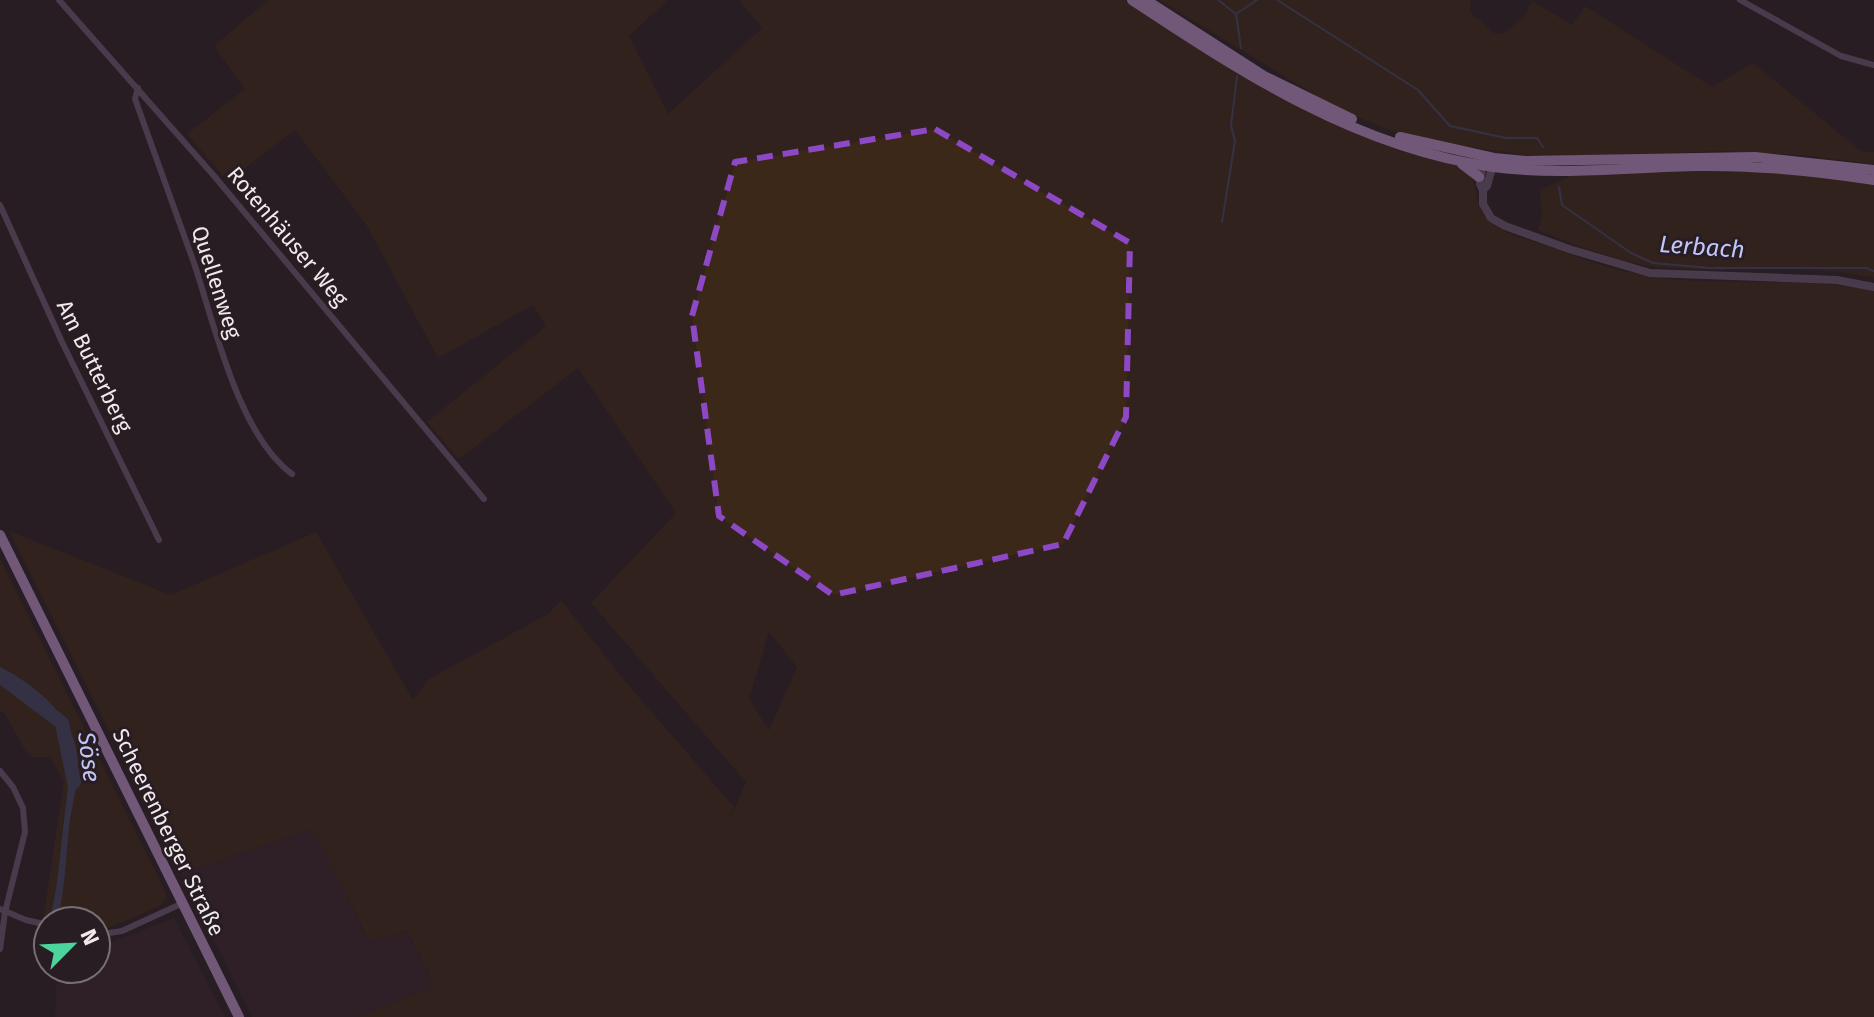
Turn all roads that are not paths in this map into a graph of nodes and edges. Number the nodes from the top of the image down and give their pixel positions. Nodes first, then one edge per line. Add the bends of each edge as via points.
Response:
1 (59, 0) edge
2 (1132, 0) edge
3 (1146, 0) edge
4 (1740, 0) edge
5 (1874, 65) edge
6 (138, 88) junction
7 (1454, 160) junction
8 (1488, 161) junction
9 (1874, 170) edge
10 (1479, 177) junction
11 (1874, 180) edge
12 (1483, 190) junction
13 (0, 205) edge
14 (1874, 287) edge
15 (292, 474) dead end
16 (484, 499) dead end
17 (0, 535) edge
18 (159, 540) dead end
19 (0, 771) edge
20 (179, 905) junction
21 (2, 911) edge
22 (32, 921) edge
23 (112, 933) edge
24 (0, 949) edge
25 (239, 1017) edge

1 - 6 street, Rotenhäuser Weg
2 - 7 main road via 1291,100 1390,141
3 - 8 main road via 1319,105 1391,135
4 - 5 street via 1841,56
6 - 15 street, Quellenweg via 135,99 232,378 253,426
6 - 16 street, Rotenhäuser Weg
7 - 8 main road
7 - 10 main road
8 - 9 main road via 1755,157
8 - 10 street
8 - 11 main road via 1572,171 1754,166
8 - 12 street
10 - 12 street
12 - 14 street via 1485,209 1496,222 1639,271 1837,280
13 - 18 street, Am Butterberg
17 - 20 main road, Scheerenberger Straße
19 - 21 street via 19,799 25,820 23,845
20 - 23 street
20 - 25 main road, Scheerenberger Straße
21 - 22 street
21 - 24 street

